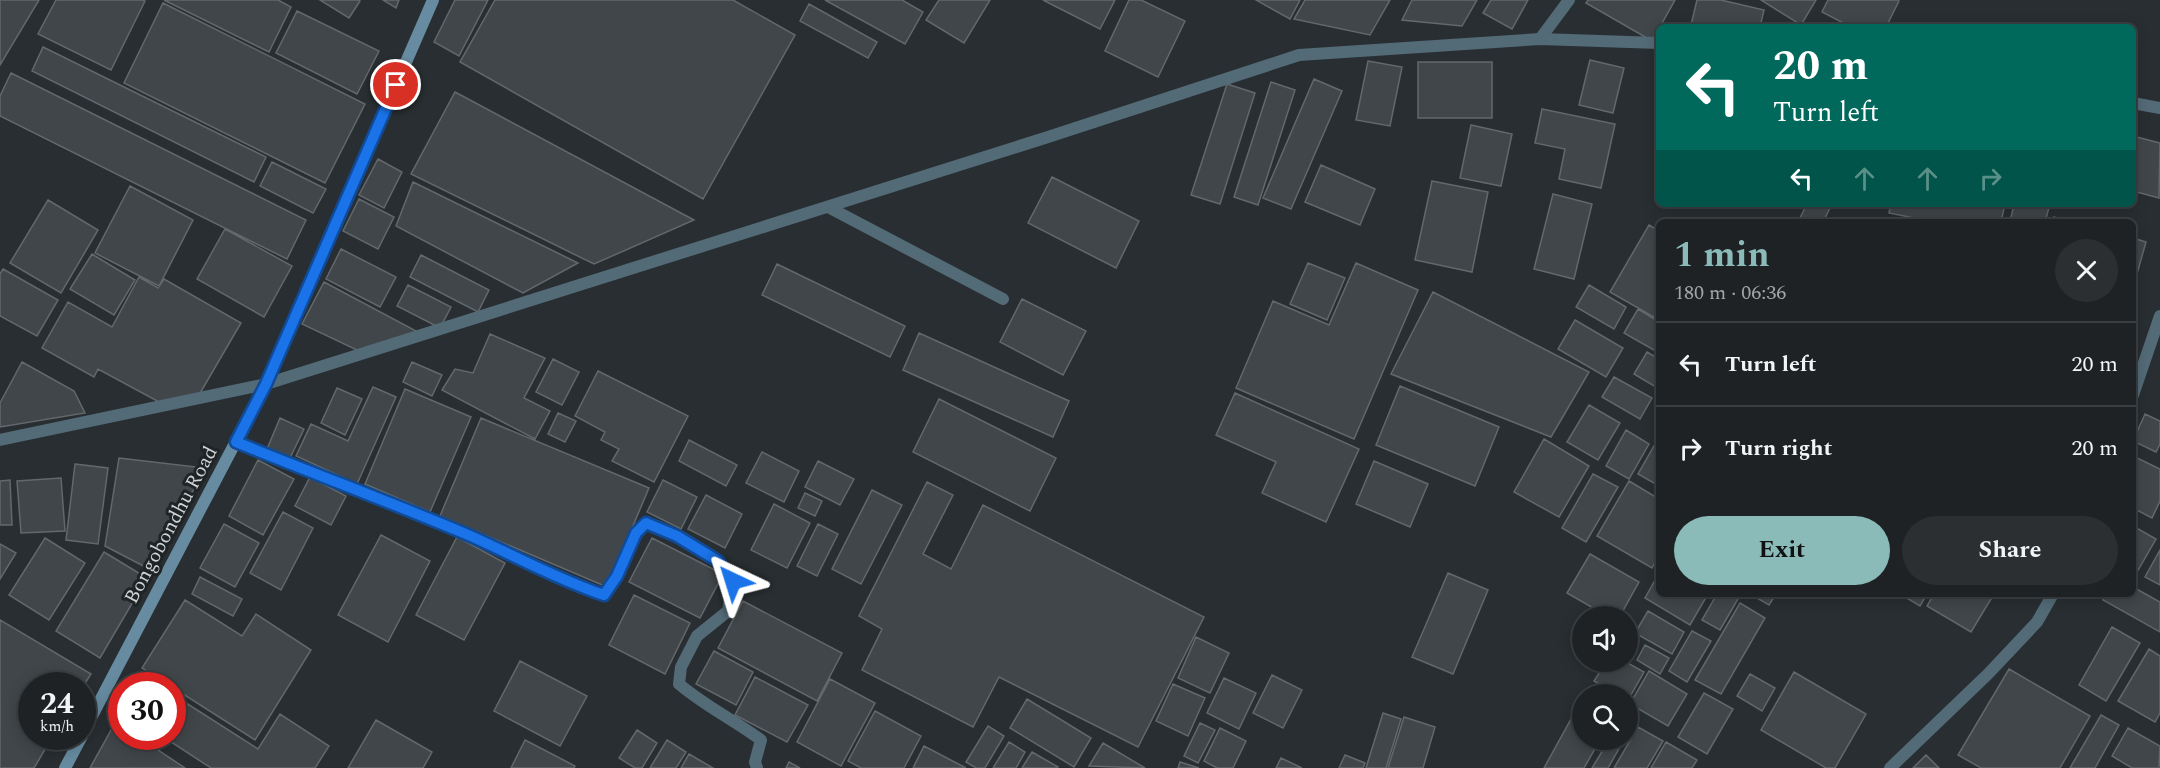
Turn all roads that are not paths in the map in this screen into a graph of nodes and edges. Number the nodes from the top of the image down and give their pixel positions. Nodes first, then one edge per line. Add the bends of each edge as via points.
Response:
1 (433, 0) edge
2 (1569, 0) edge
3 (1540, 39) junction
4 (1656, 43) edge
5 (2136, 104) edge
6 (2160, 108) edge
7 (828, 207) junction
8 (1003, 299) dead end
9 (2160, 316) edge
10 (266, 384) junction
11 (2136, 385) edge
12 (0, 440) edge
13 (236, 442) junction
14 (2051, 597) edge
15 (96, 709) edge
16 (75, 750) edge
17 (65, 768) edge
18 (757, 768) edge
19 (1890, 768) edge

1 - 10 street, Bongobondhu Road
2 - 3 street
3 - 4 street
3 - 7 street via 1299,55
5 - 6 street
7 - 8 street
7 - 10 street
9 - 11 street
10 - 12 street
10 - 13 street, Bongobondhu Road
13 - 15 street, Bongobondhu Road
13 - 18 street via 466,534 604,595 636,533 646,523 718,561 733,581 728,611 697,636 681,668 679,684 761,740
14 - 19 street via 2037,622 1988,674
16 - 17 street, Bongobondhu Road

